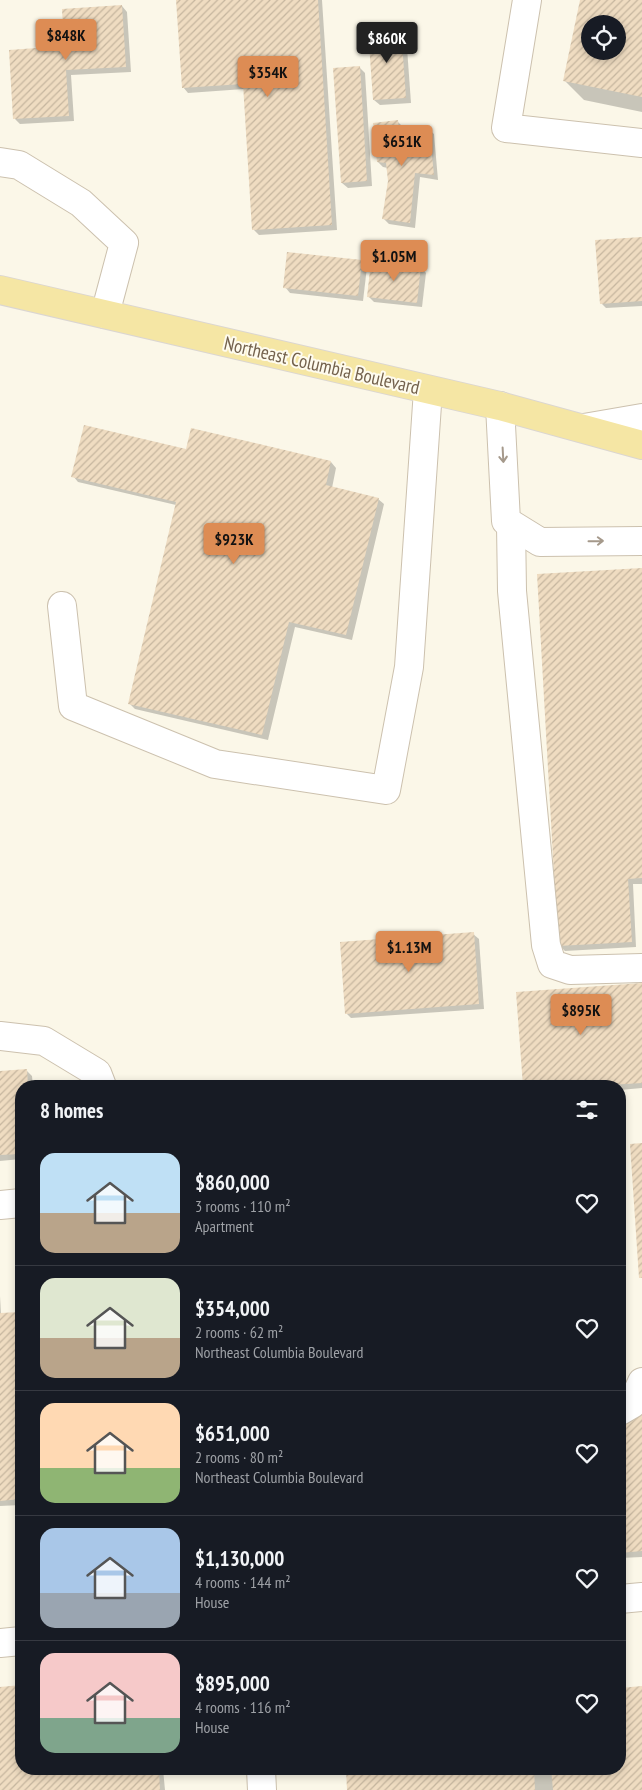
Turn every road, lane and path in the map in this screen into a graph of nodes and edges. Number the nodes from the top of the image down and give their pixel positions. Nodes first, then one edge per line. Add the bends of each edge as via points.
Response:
1 (527, 0) edge
2 (642, 143) edge
3 (0, 162) edge
4 (0, 290) edge
5 (105, 314) junction
6 (428, 390) junction
7 (500, 406) junction
8 (642, 418) edge
9 (584, 428) junction
10 (642, 445) edge
11 (511, 524) junction
12 (642, 541) edge
13 (62, 606) dead end
14 (642, 968) edge
15 (0, 1036) edge
16 (100, 1080) edge
17 (15, 1204) edge
18 (0, 1205) edge
19 (642, 1382) edge
20 (626, 1408) edge
21 (642, 1597) edge
22 (626, 1598) edge
23 (15, 1642) edge
24 (0, 1643) edge
25 (261, 1775) edge
26 (262, 1790) edge

1 - 2 street via 506,128
3 - 5 street via 19,165 81,203 124,243
4 - 5 main road, Northeast Columbia Boulevard
5 - 6 main road, Northeast Columbia Boulevard
6 - 7 main road, Northeast Columbia Boulevard
6 - 13 street via 409,667 386,790 215,764 72,706
7 - 9 main road, Northeast Columbia Boulevard
7 -> 11 street via 506,521
8 - 9 street
9 - 10 main road, Northeast Columbia Boulevard
11 -> 12 street via 540,542
11 - 14 street via 512,591 546,945 552,964 570,970
15 - 16 street via 44,1041 97,1073
17 - 18 street
19 - 20 street via 632,1404
21 - 22 street
23 - 24 street
25 - 26 street

